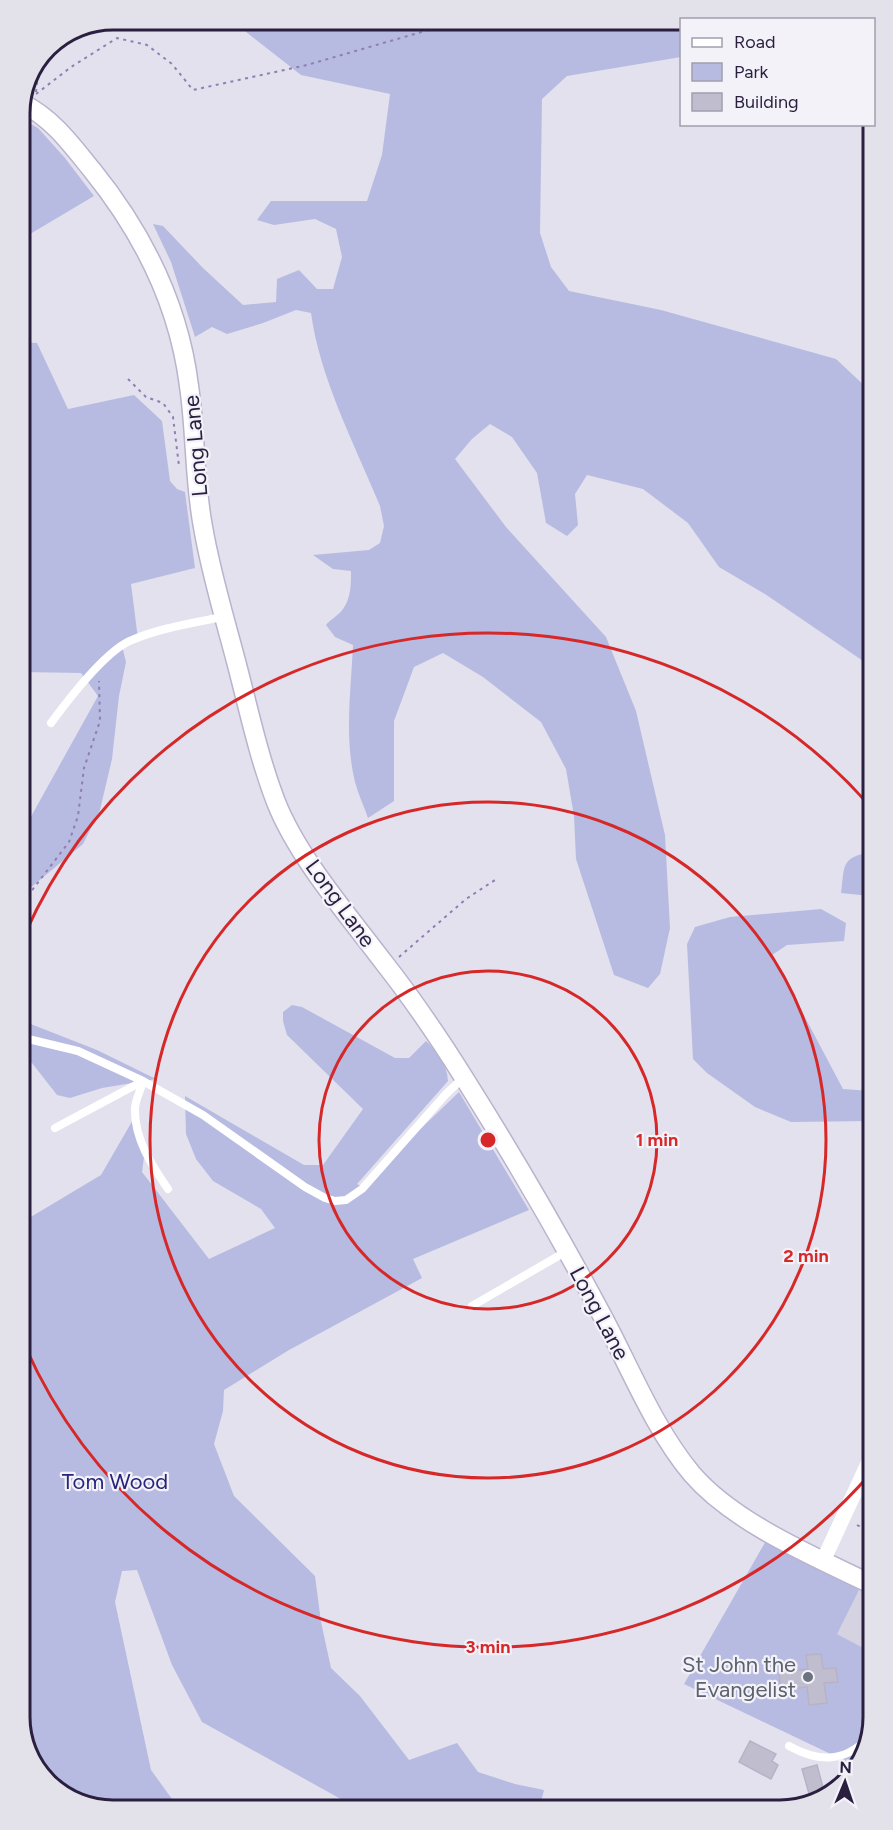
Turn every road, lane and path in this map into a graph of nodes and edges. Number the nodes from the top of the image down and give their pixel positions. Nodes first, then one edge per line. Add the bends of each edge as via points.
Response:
1 (428, 30) edge
2 (32, 97) edge
3 (31, 101) edge
4 (128, 379) dead end
5 (196, 479) junction
6 (224, 616) junction
7 (99, 666) junction
8 (51, 723) dead end
9 (495, 880) dead end
10 (30, 893) edge
11 (387, 966) junction
12 (30, 1039) edge
13 (464, 1077) junction
14 (143, 1081) junction
15 (55, 1128) dead end
16 (168, 1189) dead end
17 (567, 1251) junction
18 (472, 1306) dead end
19 (863, 1475) edge
20 (844, 1518) junction
21 (863, 1528) edge
22 (824, 1562) junction
23 (863, 1580) edge
24 (789, 1746) dead end
25 (856, 1749) edge

1 - 2 path via 307,65 193,90 172,64 147,45 117,38
3 - 5 street, Long Lane via 118,203 158,273 181,343 189,383
4 - 5 path via 146,397 163,404 173,417 177,464 185,476
5 - 6 street, Long Lane via 209,562
6 - 7 lane via 130,640
6 - 11 street, Long Lane via 278,807 337,903
7 - 8 lane
7 - 10 path via 100,721 84,768 78,816 69,842
9 - 11 path via 465,899
11 - 13 street, Long Lane
12 - 14 lane via 78,1051
13 - 14 lane via 362,1189 346,1200 336,1201 305,1187 202,1115
13 - 17 street, Long Lane
14 - 15 lane
14 - 16 lane via 135,1108 138,1127 150,1162
17 - 18 lane
17 - 22 street, Long Lane via 648,1405 692,1474 744,1517
19 - 20 street
20 - 21 path
20 - 22 street
22 - 23 street, Long Lane
24 - 25 lane via 806,1755 829,1758

